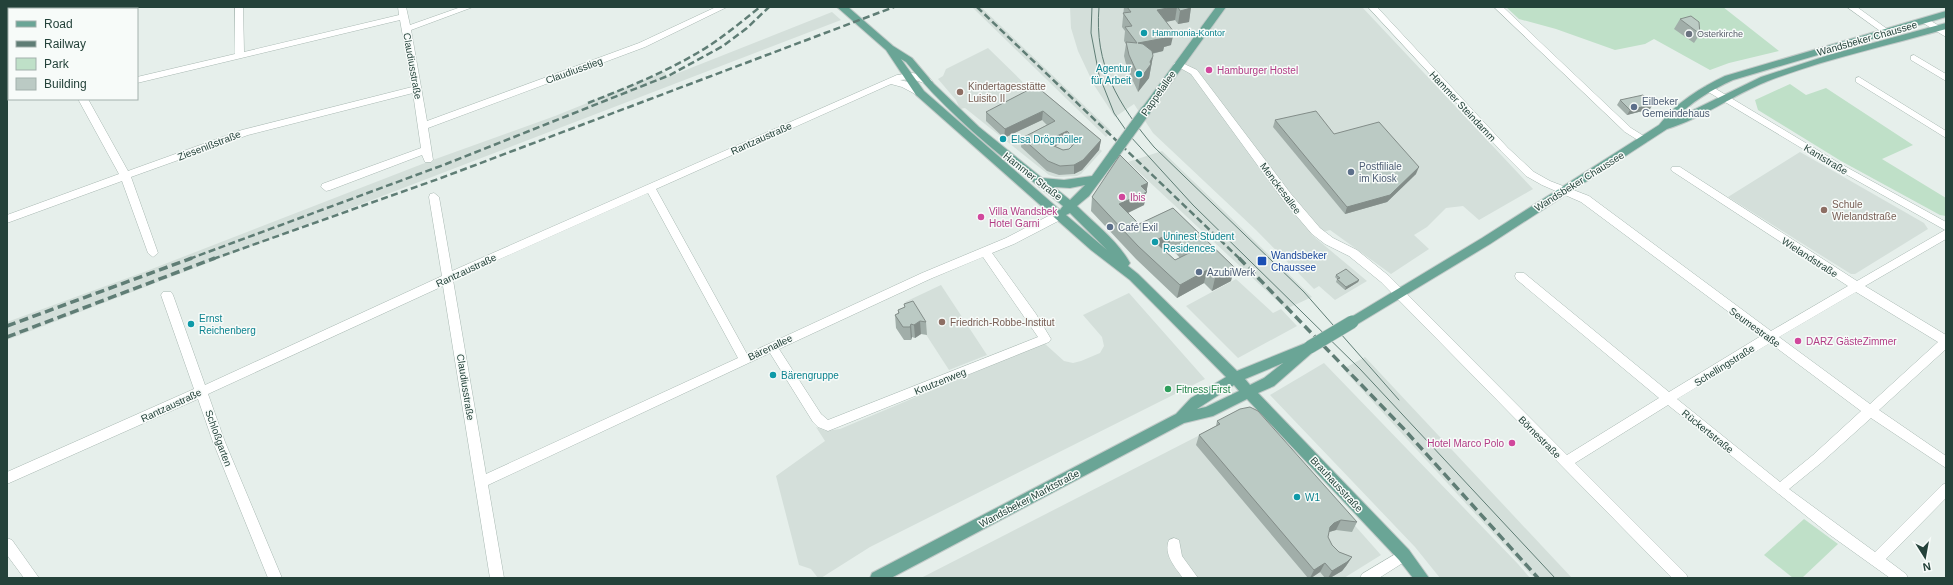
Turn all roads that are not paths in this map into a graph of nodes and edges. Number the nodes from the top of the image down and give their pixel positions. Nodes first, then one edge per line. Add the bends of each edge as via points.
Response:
1 (239, 7) edge
2 (402, 7) edge
3 (469, 7) edge
4 (723, 7) edge
5 (842, 7) edge
6 (1221, 7) edge
7 (1372, 7) edge
8 (1498, 7) edge
9 (1851, 7) edge
10 (1946, 14) edge
11 (404, 17) junction
12 (1926, 21) junction
13 (1942, 27) edge
14 (406, 29) junction
15 (1886, 31) junction
16 (1946, 34) edge
17 (890, 48) junction
18 (240, 56) junction
19 (1914, 58) dead end
20 (1178, 64) junction
21 (908, 75) junction
22 (1946, 78) edge
23 (138, 80) edge
24 (1859, 80) dead end
25 (927, 81) junction
26 (892, 82) junction
27 (1708, 88) junction
28 (417, 89) junction
29 (920, 92) junction
30 (1724, 98) junction
31 (84, 100) edge
32 (423, 126) junction
33 (1663, 128) junction
34 (1946, 134) edge
35 (1644, 140) junction
36 (1676, 169) dead end
37 (126, 177) junction
38 (1039, 180) junction
39 (1096, 180) junction
40 (326, 187) dead end
41 (650, 187) junction
42 (1565, 191) junction
43 (434, 197) dead end
44 (1071, 207) junction
45 (1060, 215) junction
46 (7, 219) edge
47 (1946, 227) edge
48 (1946, 234) edge
49 (985, 251) junction
50 (153, 252) dead end
51 (1520, 276) dead end
52 (1134, 277) junction
53 (448, 278) junction
54 (1856, 286) junction
55 (1401, 294) junction
56 (167, 295) dead end
57 (1769, 337) junction
58 (1946, 341) edge
59 (772, 347) junction
60 (1310, 347) junction
61 (744, 359) junction
62 (1236, 378) junction
63 (202, 391) junction
64 (1249, 392) junction
65 (1669, 399) junction
66 (1870, 411) junction
67 (1181, 418) junction
68 (1565, 462) junction
69 (1946, 463) edge
70 (7, 478) edge
71 (481, 482) junction
72 (1780, 489) junction
73 (1946, 489) edge
74 (7, 544) edge
75 (1174, 544) dead end
76 (1404, 555) junction
77 (1876, 560) junction
78 (32, 578) edge
79 (275, 578) edge
80 (497, 578) edge
81 (876, 578) edge
82 (1191, 578) edge
83 (1366, 578) edge
84 (1422, 578) edge
85 (1681, 578) edge
86 (1901, 578) edge

1 - 18 street
2 - 11 street, Claudiusstraße
3 - 14 street
4 - 32 street, Claudiusstieg via 642,45
5 - 17 main road, Hammer Straße
6 - 20 main road, Pappelallee
7 - 42 street, Hammer Steindamm via 1510,155 1530,174
8 - 35 street via 1628,130
9 - 15 street
10 - 12 main road, Wandsbeker Chaussee
11 - 14 street, Claudiusstraße
11 - 18 street
12 - 13 street
12 - 15 main road, Wandsbeker Chaussee
13 - 16 street
13 - 30 main road, Wandsbeker Chaussee via 1823,60 1765,79
14 - 28 street, Claudiusstraße
15 - 27 main road, Wandsbeker Chaussee via 1798,59 1751,70
17 - 21 main road, Hammer Straße
17 - 25 main road, Hammer Straße via 909,60
18 - 23 street
19 - 22 street
20 - 39 main road, Pappelallee, bridge
20 - 55 street, Menckesallee via 1194,72 1287,197 1316,231 1353,253
21 - 25 street
21 - 26 street, Rantzaustraße
21 - 29 main road, Hammer Straße
24 - 34 street
25 - 38 main road, Hammer Straße via 948,106
26 - 29 street, Hammer Straße via 905,84
26 - 41 street, Rantzaustraße
27 - 30 street, Kantstraße
27 - 33 main road, Wandsbeker Chaussee via 1672,114
28 - 32 street, Claudiusstraße
28 - 37 street, Ziesenißstraße via 245,132
29 - 45 main road, Hammer Straße
30 - 33 main road, Wandsbeker Chaussee via 1684,121
30 - 47 street, Kantstraße
31 - 37 street
32 - 40 street, Claudiusstraße via 427,155
33 - 35 main road, Wandsbeker Chaussee
35 - 42 main road, Wandsbeker Chaussee
36 - 54 street, Wielandstraße
37 - 46 street, Ziesenißstraße
37 - 50 street
38 - 39 main road via 1059,185
38 - 44 main road, Hammer Straße
39 - 44 main road, Pappelallee
41 - 53 street, Rantzaustraße
41 - 61 street
42 - 55 main road, Wandsbeker Chaussee
42 - 57 street, Seumestraße via 1585,199
43 - 53 street, Claudiusstraße
44 - 45 main road, Pappelallee
44 - 52 main road, Hammer Straße via 1112,247
45 - 49 street, Bärenallee
45 - 52 main road, Hammer Straße via 1095,247
48 - 54 street, Schellingstraße
49 - 59 street, Bärenallee
49 - 59 street, Knutzenweg via 1032,316 1045,339 828,426 817,418
51 - 65 street, Rückertstraße
52 - 62 main road, Hammer Straße
53 - 63 street, Rantzaustraße
53 - 71 street, Claudiusstraße
54 - 57 street, Schellingstraße
54 - 58 street, Wielandstraße
55 - 60 main road, Wandsbeker Chaussee, bridge
55 - 68 street, Börnestraße
56 - 63 street, Schloßgarten
57 - 65 street, Schellingstraße
57 - 66 street, Seumestraße
58 - 66 street
59 - 61 street, Bärenallee
60 - 62 main road, Wandsbeker Marktstraße via 1261,365
60 - 64 main road, Wandsbeker Marktstraße via 1274,379
61 - 71 street, Bärenallee
62 - 64 main road, Brauhausstraße
62 - 67 main road, Wandsbeker Marktstraße via 1197,400
63 - 70 street, Rantzaustraße
63 - 79 street, Schloßgarten via 219,442
64 - 67 main road, Wandsbeker Marktstraße via 1208,412
64 - 76 main road, Brauhausstraße
65 - 68 street, Schellingstraße
65 - 72 street, Rückertstraße
66 - 69 street, Seumestraße
66 - 72 street
67 - 81 main road, Wandsbeker Marktstraße
68 - 85 street, Börnestraße
71 - 80 street, Claudiusstraße
72 - 77 street, Rückertstraße
73 - 77 street
74 - 78 street
75 - 82 street via 1176,558
76 - 83 street
76 - 84 main road, Brauhausstraße
77 - 86 street, Rückertstraße

